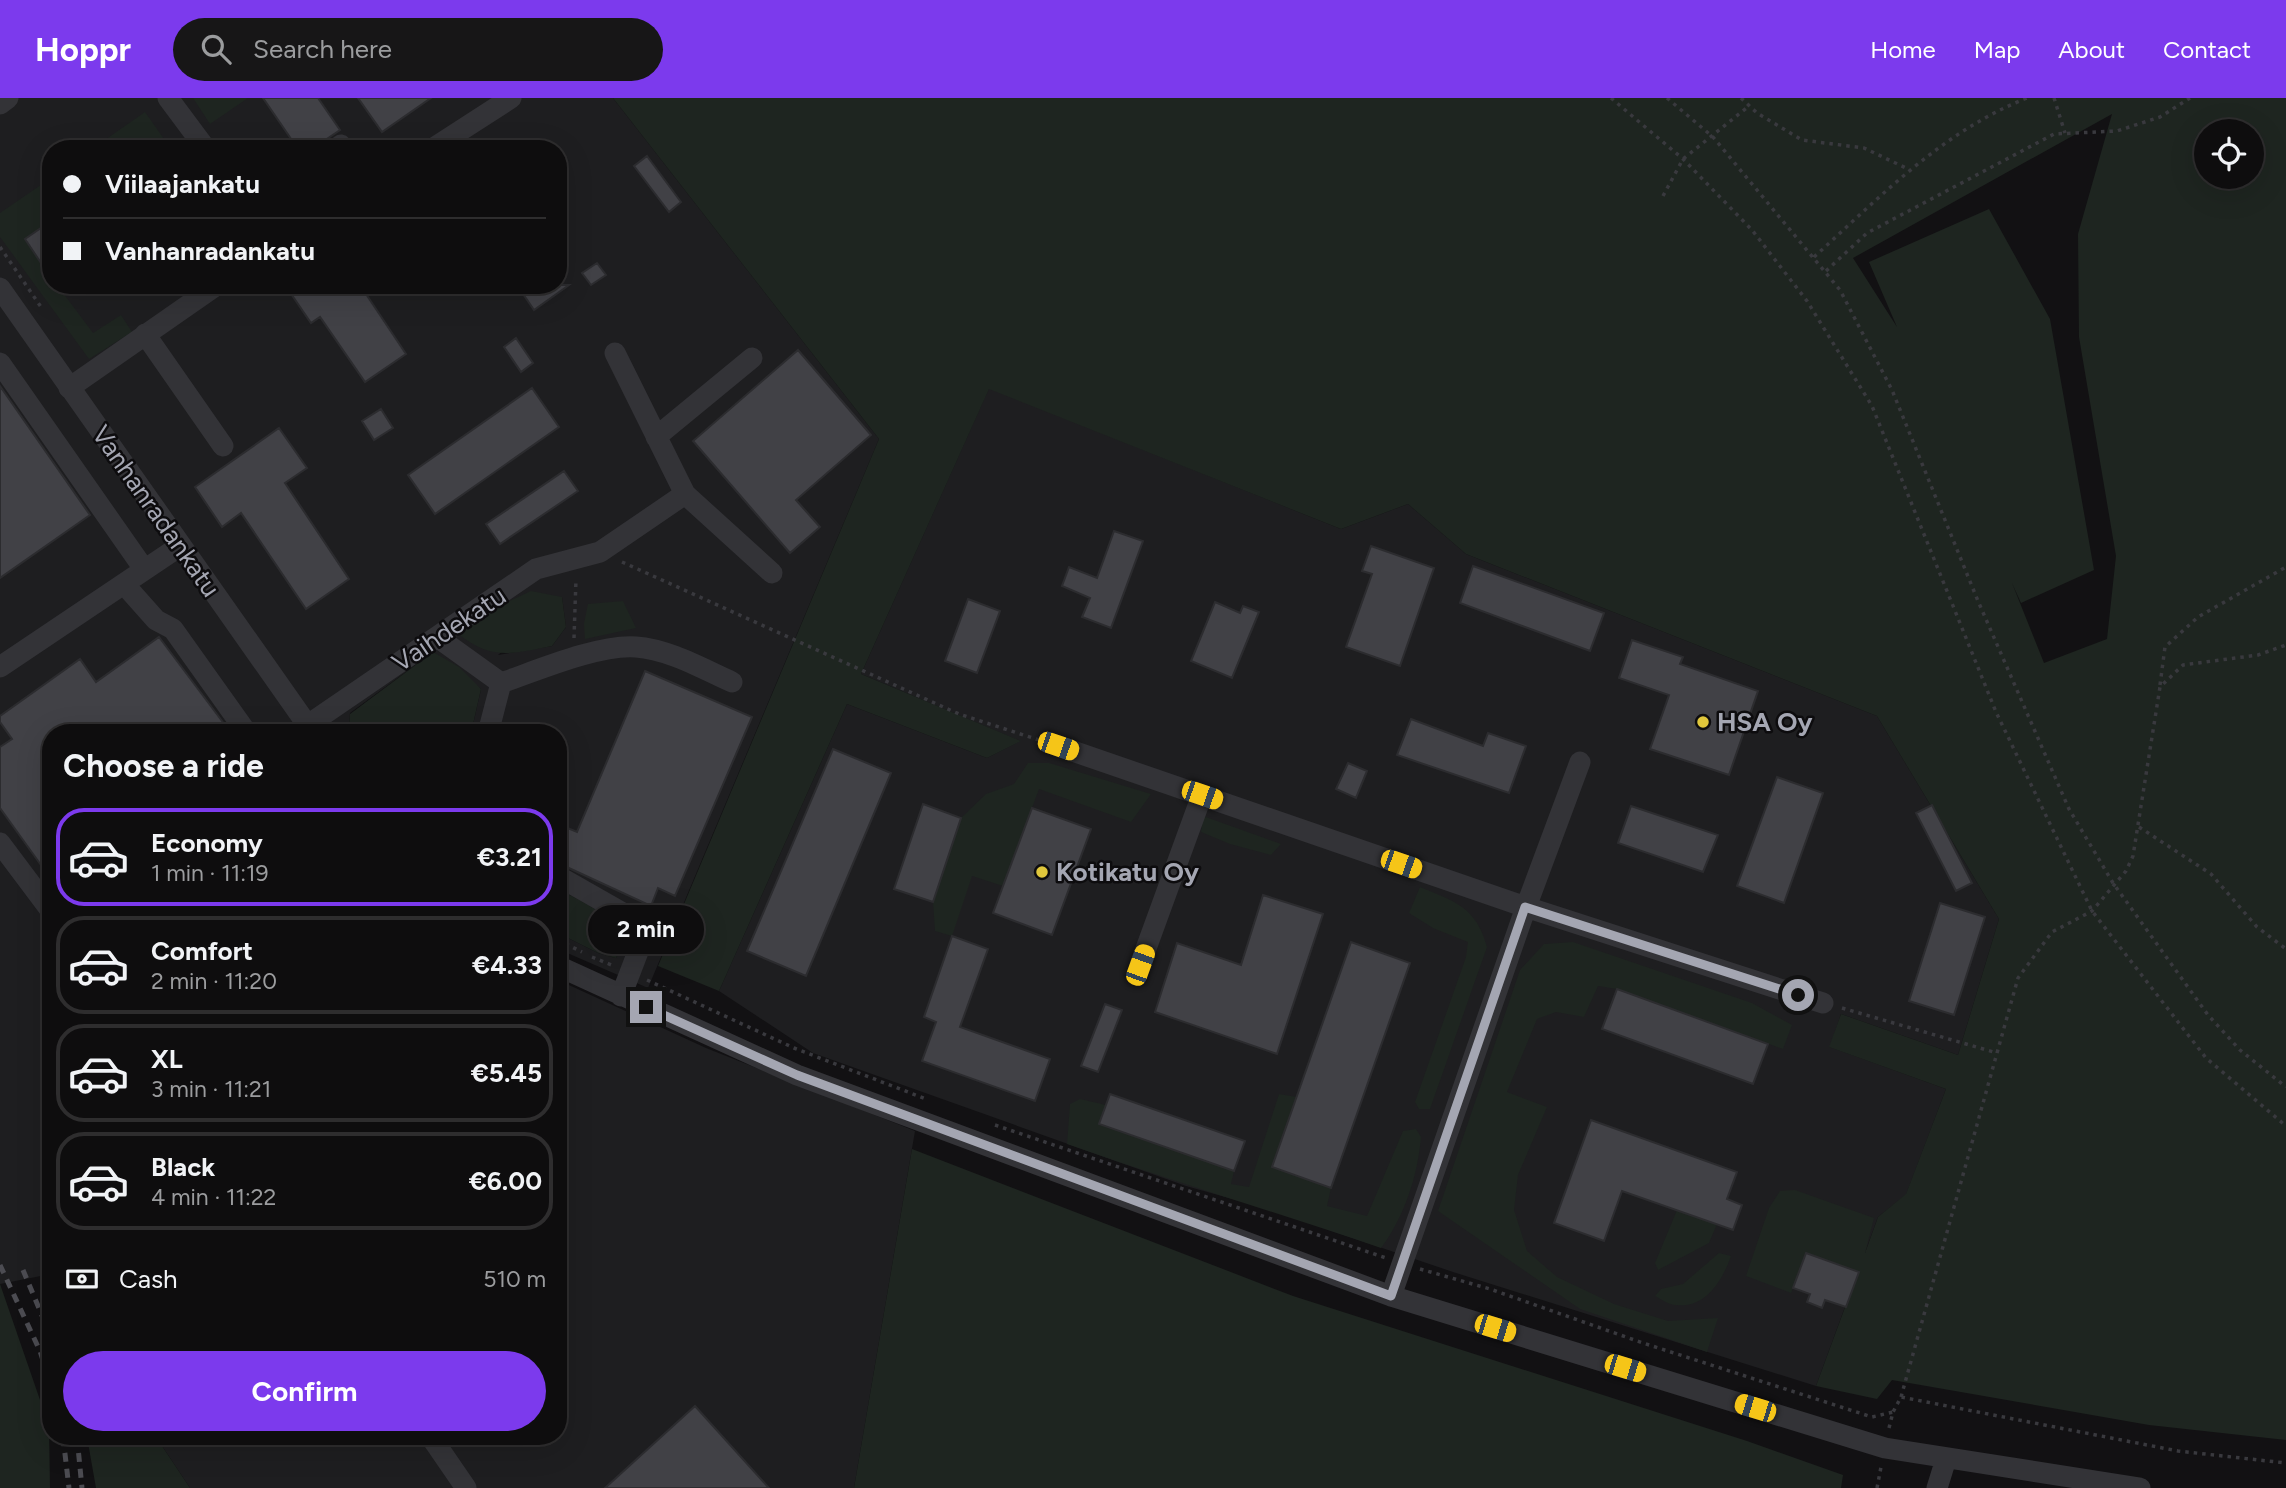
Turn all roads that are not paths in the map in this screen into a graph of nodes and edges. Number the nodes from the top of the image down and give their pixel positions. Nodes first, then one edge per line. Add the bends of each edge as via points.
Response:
1 (8, 98) edge
2 (168, 98) edge
3 (511, 98) edge
4 (0, 104) edge
5 (199, 140) edge
6 (446, 140) edge
7 (0, 288) edge
8 (204, 294) edge
9 (145, 334) junction
10 (615, 353) dead end
11 (752, 358) dead end
12 (0, 363) edge
13 (69, 388) junction
14 (656, 437) junction
15 (223, 446) dead end
16 (685, 494) junction
17 (180, 545) junction
18 (144, 569) junction
19 (772, 573) dead end
20 (124, 583) junction
21 (437, 637) junction
22 (0, 667) edge
23 (732, 682) dead end
24 (501, 683) junction
25 (241, 724) edge
26 (306, 724) edge
27 (317, 724) edge
28 (490, 724) edge
29 (1058, 746) road end
30 (1580, 762) dead end
31 (1202, 795) junction
32 (0, 843) edge
33 (567, 881) edge
34 (42, 899) edge
35 (1525, 907) junction
36 (1140, 965) dead end
37 (567, 970) edge
38 (621, 996) junction
39 (1823, 1003) road end
40 (1391, 1296) junction
41 (436, 1445) edge
42 (1946, 1460) junction
43 (466, 1488) edge
44 (1937, 1488) edge
45 (2140, 1488) edge

1 - 4 street
2 - 5 street
3 - 6 street
7 - 13 street, Vanhanradankatu
8 - 9 street
9 - 13 street
9 - 15 street
10 - 14 street
11 - 14 street
12 - 18 street
13 - 17 street, Vanhanradankatu
14 - 16 street
16 - 19 street
16 - 21 street, Vaihdekatu via 600,552 536,569
17 - 18 street
17 - 26 street, Vanhanradankatu
18 - 20 street
20 - 22 street
20 - 25 street via 156,620 173,629
21 - 24 street
21 - 27 street, Vaihdekatu
23 - 24 street via 635,647 573,657
24 - 28 street
29 - 31 street
30 - 35 street
31 - 35 street
31 - 36 street
32 - 34 street
33 - 38 street via 637,921 641,944
35 - 39 street
35 - 40 street
37 - 38 street
38 - 40 street via 797,1075
40 - 42 street via 1885,1448
41 - 43 street
42 - 44 street
42 - 45 street

